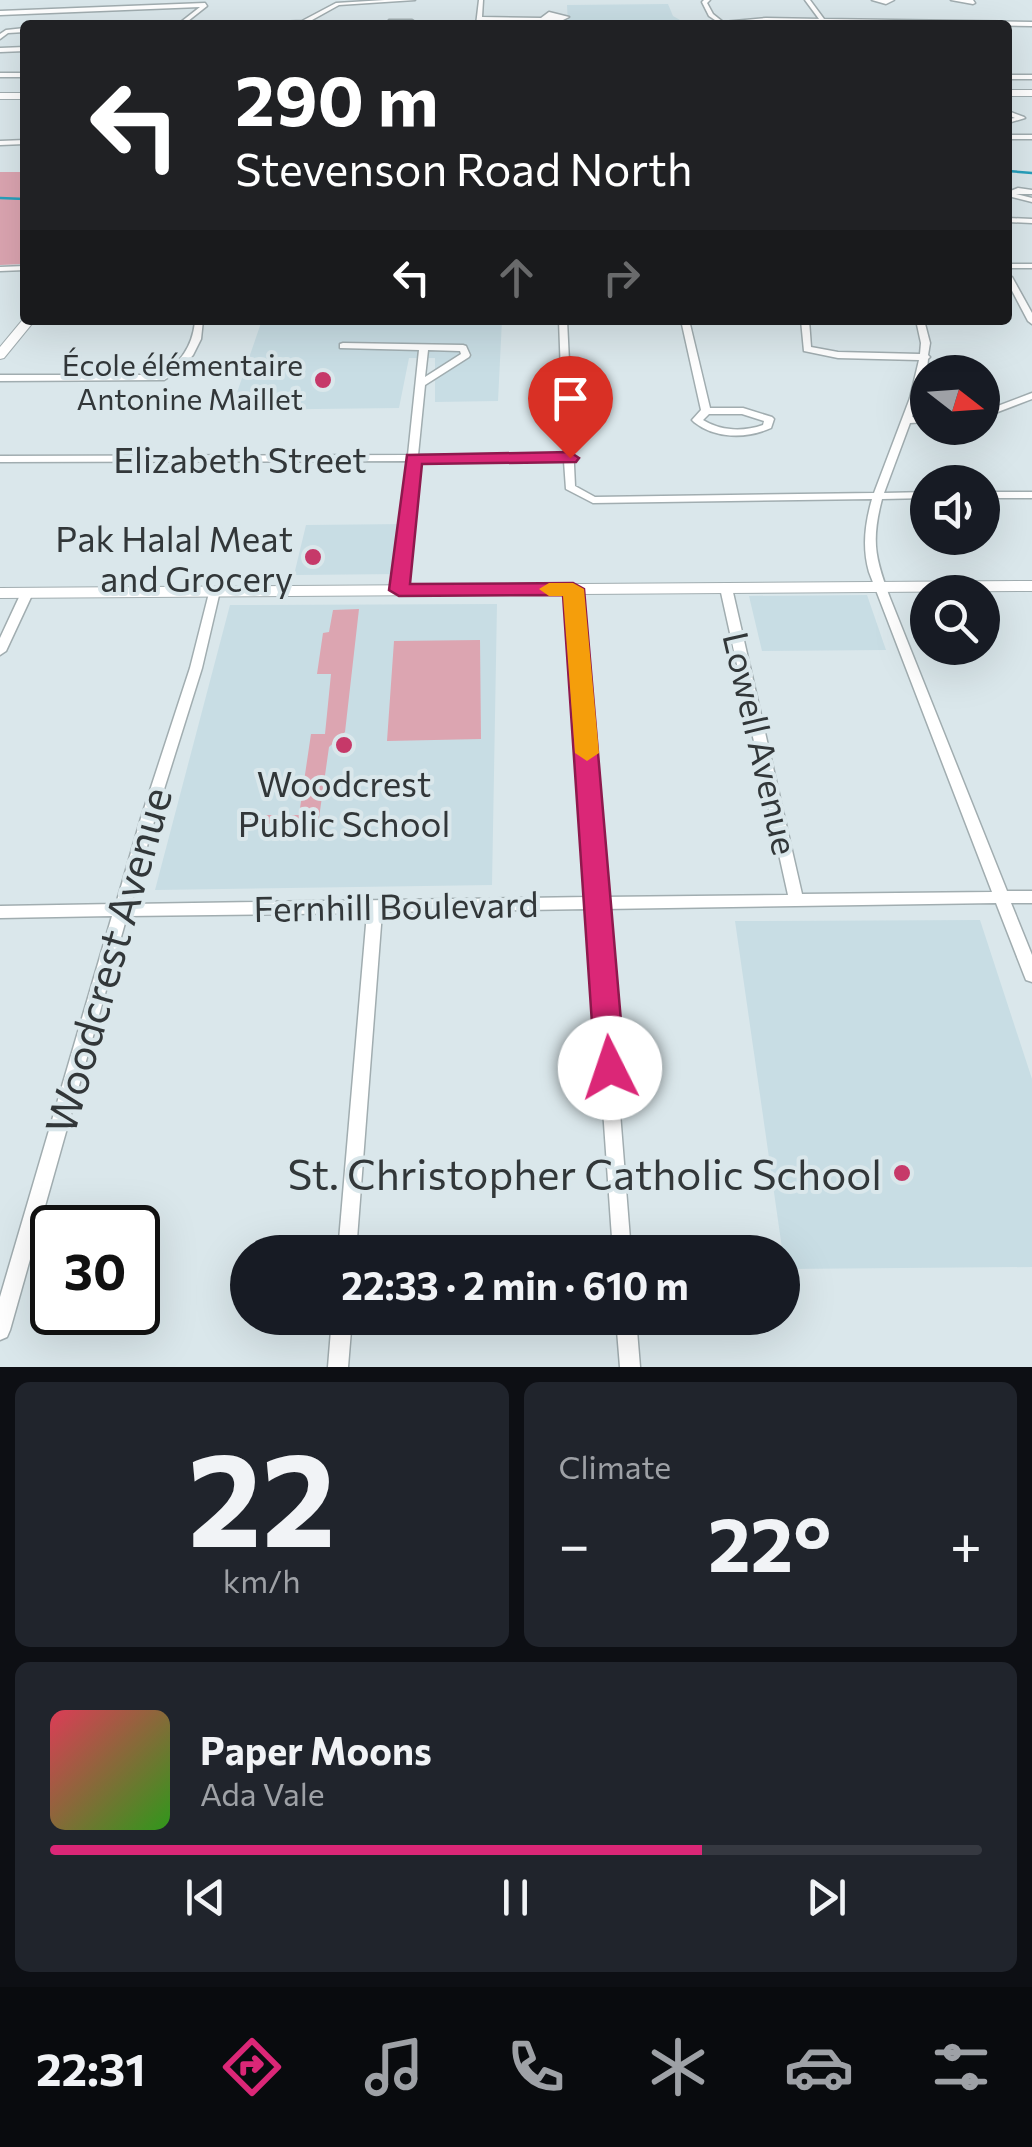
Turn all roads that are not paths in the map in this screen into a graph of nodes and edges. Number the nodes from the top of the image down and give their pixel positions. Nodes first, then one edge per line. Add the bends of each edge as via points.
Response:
1 (413, 0) edge
2 (521, 0) edge
3 (539, 0) edge
4 (708, 0) edge
5 (874, 0) edge
6 (892, 0) edge
7 (953, 0) edge
8 (970, 0) edge
9 (0, 13) edge
10 (251, 16) dead end
11 (543, 18) dead end
12 (186, 20) edge
13 (245, 20) edge
14 (308, 20) edge
15 (512, 20) edge
16 (718, 20) edge
17 (1012, 284) edge
18 (1032, 321) edge
19 (25, 325) edge
20 (200, 325) edge
21 (562, 325) edge
22 (686, 325) edge
23 (805, 325) edge
24 (922, 325) edge
25 (343, 346) dead end
26 (424, 346) junction
27 (0, 355) edge
28 (926, 355) edge
29 (910, 356) edge
30 (0, 378) edge
31 (419, 385) junction
32 (1032, 396) edge
33 (910, 407) edge
34 (1000, 408) edge
35 (706, 411) junction
36 (906, 420) junction
37 (910, 420) edge
38 (0, 458) edge
39 (414, 458) junction
40 (570, 458) junction
41 (876, 495) junction
42 (910, 495) edge
43 (1000, 495) edge
44 (1032, 495) edge
45 (1032, 586) edge
46 (880, 587) junction
47 (726, 588) junction
48 (573, 589) junction
49 (399, 590) junction
50 (214, 591) junction
51 (0, 593) edge
52 (28, 593) junction
53 (0, 651) edge
54 (1003, 897) junction
55 (1032, 897) edge
56 (796, 898) junction
57 (599, 901) junction
58 (374, 905) junction
59 (122, 911) junction
60 (0, 912) edge
61 (1032, 975) edge
62 (348, 1235) edge
63 (621, 1235) edge
64 (0, 1330) edge
65 (341, 1335) edge
66 (627, 1335) edge
67 (338, 1367) edge
68 (630, 1367) edge

1 - 14 street via 338,4
2 - 3 street
4 - 16 street via 709,13
5 - 6 street
7 - 8 street
9 - 12 street via 205,4
10 - 13 street
11 - 15 street
17 - 18 street
19 - 27 main road
20 - 30 street via 189,355 161,378
21 - 40 street
22 - 35 street
23 - 29 street via 806,349
24 - 28 street
25 - 26 street
26 - 31 street
26 - 31 street via 456,346 466,355
31 - 39 street
32 - 34 street
33 - 36 street
35 - 35 street via 696,420 717,431 768,426 760,414
36 - 37 street
36 - 41 street
38 - 39 street, Elizabeth Street
39 - 40 street, Elizabeth Street
39 - 49 street
40 - 41 street via 570,487 593,500
41 - 42 street
41 - 46 street via 869,550
43 - 44 street
45 - 46 main road
46 - 47 main road
46 - 54 street
47 - 48 main road
47 - 56 street, Lowell Avenue
48 - 49 main road
48 - 57 street
49 - 50 main road
50 - 52 main road
50 - 59 street, Woodcrest Avenue
51 - 52 main road
52 - 53 street
54 - 55 street, Fernhill Boulevard
54 - 56 street, Fernhill Boulevard
54 - 61 street
56 - 57 street, Fernhill Boulevard
57 - 58 street, Fernhill Boulevard
57 - 63 street
58 - 59 street, Fernhill Boulevard
58 - 62 street
59 - 60 street, Fernhill Boulevard
59 - 64 street, Woodcrest Avenue
65 - 67 street
66 - 68 street

